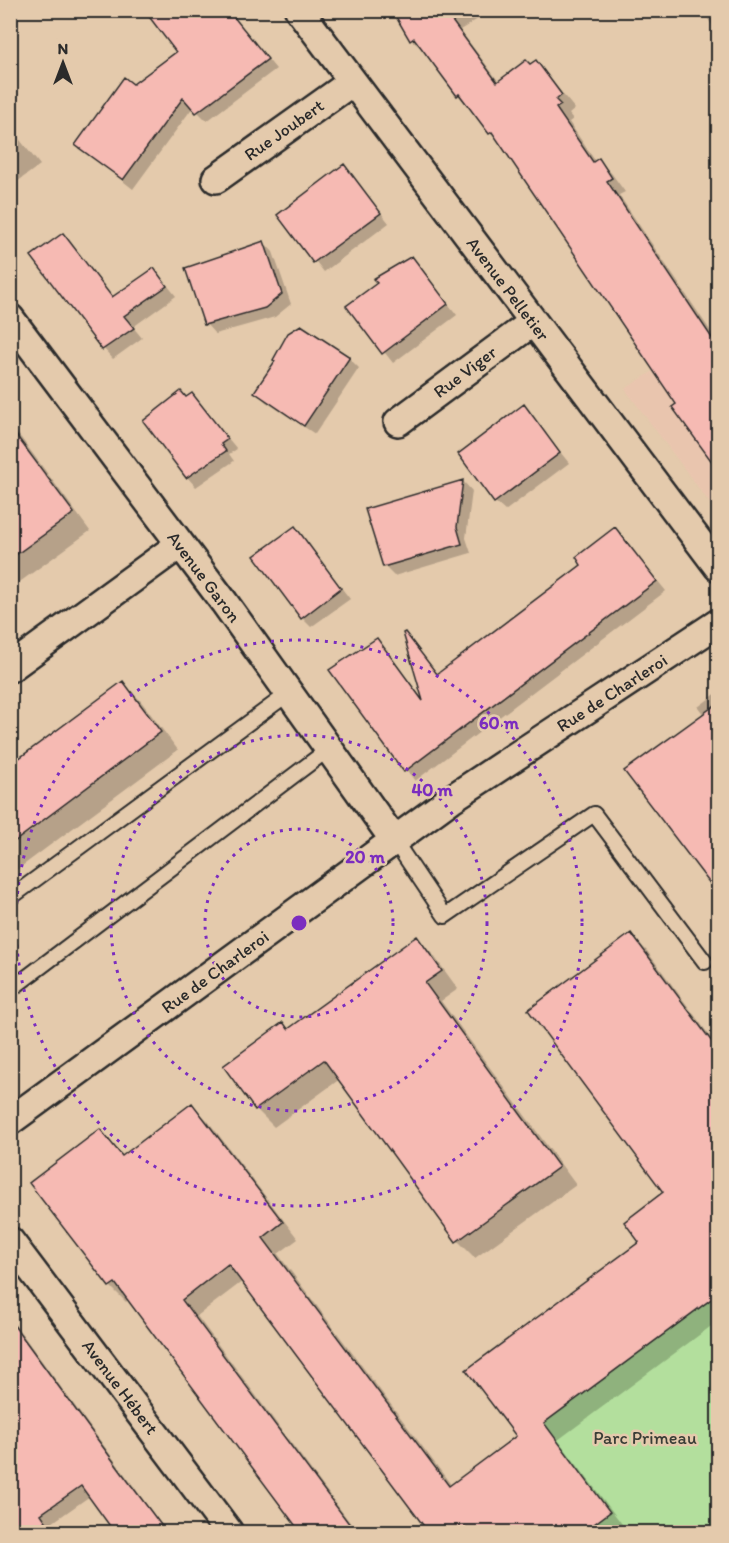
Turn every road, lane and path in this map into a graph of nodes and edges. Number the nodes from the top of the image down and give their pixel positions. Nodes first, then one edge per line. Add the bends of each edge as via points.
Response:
1 (298, 10) edge
2 (352, 82) junction
3 (216, 179) dead end
4 (10, 318) edge
5 (533, 322) junction
6 (398, 422) dead end
7 (179, 545) junction
8 (718, 567) edge
9 (718, 623) edge
10 (10, 668) edge
11 (289, 693) junction
12 (330, 748) junction
13 (394, 840) junction
14 (10, 898) edge
15 (705, 962) dead end
16 (10, 990) edge
17 (10, 1121) edge
18 (10, 1241) edge
19 (229, 1533) edge

1 - 2 street, Avenue Pelletier
2 - 3 street, Rue Joubert
2 - 5 street, Avenue Pelletier
4 - 7 street, Avenue Garon
5 - 6 street, Rue Viger
5 - 8 street, Avenue Pelletier
7 - 10 street
7 - 11 street, Avenue Garon
9 - 13 street, Rue de Charleroi
11 - 12 street, Avenue Garon
11 - 14 lane
12 - 13 street, Avenue Garon
12 - 16 lane
13 - 15 lane via 445,916 594,814
13 - 17 street, Rue de Charleroi
18 - 19 street, Avenue Hébert

